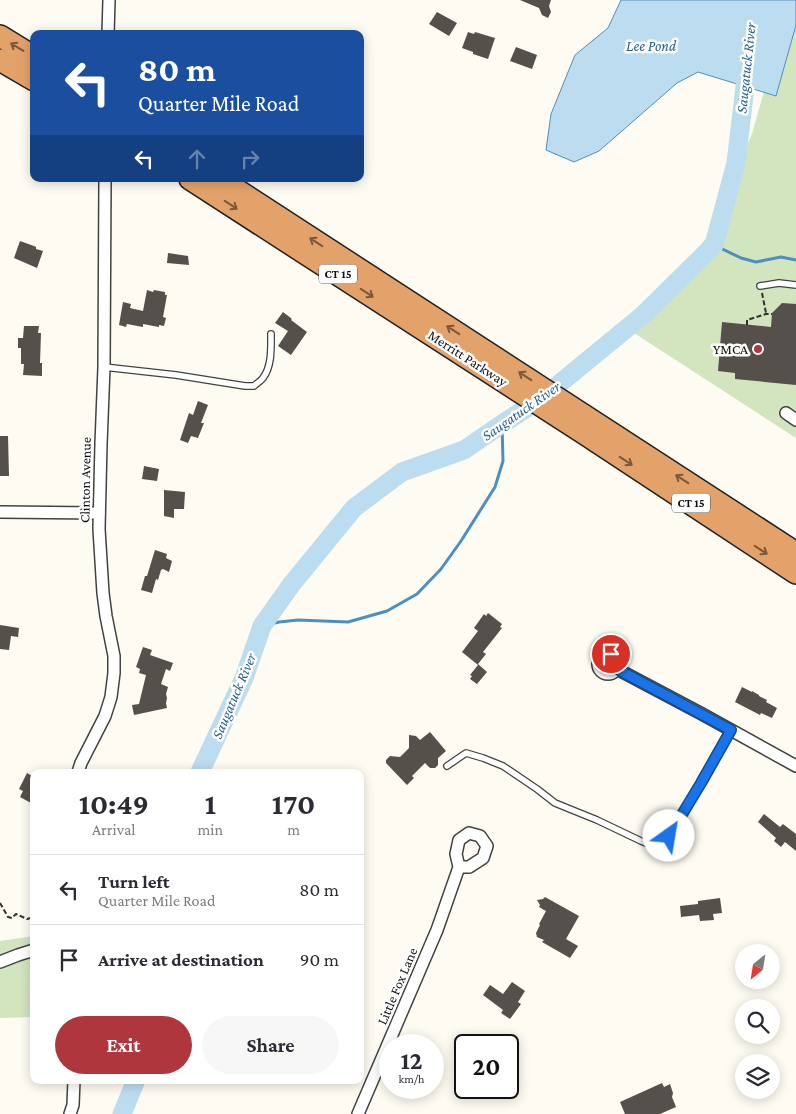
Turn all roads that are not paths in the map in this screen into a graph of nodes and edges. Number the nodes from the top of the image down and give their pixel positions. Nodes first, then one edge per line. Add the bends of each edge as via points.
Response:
1 (109, 0) edge
2 (108, 30) edge
3 (0, 36) edge
4 (30, 55) edge
5 (0, 60) edge
6 (30, 78) edge
7 (105, 182) edge
8 (195, 182) edge
9 (224, 182) edge
10 (796, 285) edge
11 (760, 286) road end
12 (271, 334) dead end
13 (490, 363) junction
14 (104, 367) junction
15 (786, 413) dead end
16 (796, 420) edge
17 (590, 428) junction
18 (0, 512) edge
19 (99, 513) junction
20 (796, 553) edge
21 (796, 573) edge
22 (617, 669) dead end
23 (731, 730) junction
24 (447, 766) dead end
25 (796, 766) edge
26 (79, 769) edge
27 (459, 867) dead end
28 (30, 951) edge
29 (0, 962) edge
30 (74, 1084) edge
31 (70, 1114) edge
32 (358, 1114) edge

1 - 2 street
4 -> 3 highway
5 - 6 highway
7 - 14 street, Clinton Avenue
8 -> 13 highway, Merritt Parkway / CT 15
13 -> 9 highway, Merritt Parkway / CT 15
10 - 11 lane
12 - 14 lane via 269,365 264,378 254,386
13 - 17 highway, Merritt Parkway / CT 15
14 - 19 street, Clinton Avenue
15 - 16 street
20 -> 17 highway, Merritt Parkway / CT 15
17 -> 21 highway, Merritt Parkway / CT 15
18 - 19 street
19 - 26 street, Clinton Avenue via 103,593 114,656 114,680 105,716
22 - 23 street
23 - 24 lane via 663,845 656,847 555,803 503,766 483,758 466,753
23 - 25 street
27 - 32 street, Little Fox Lane via 437,930
28 - 29 street
30 - 31 street

